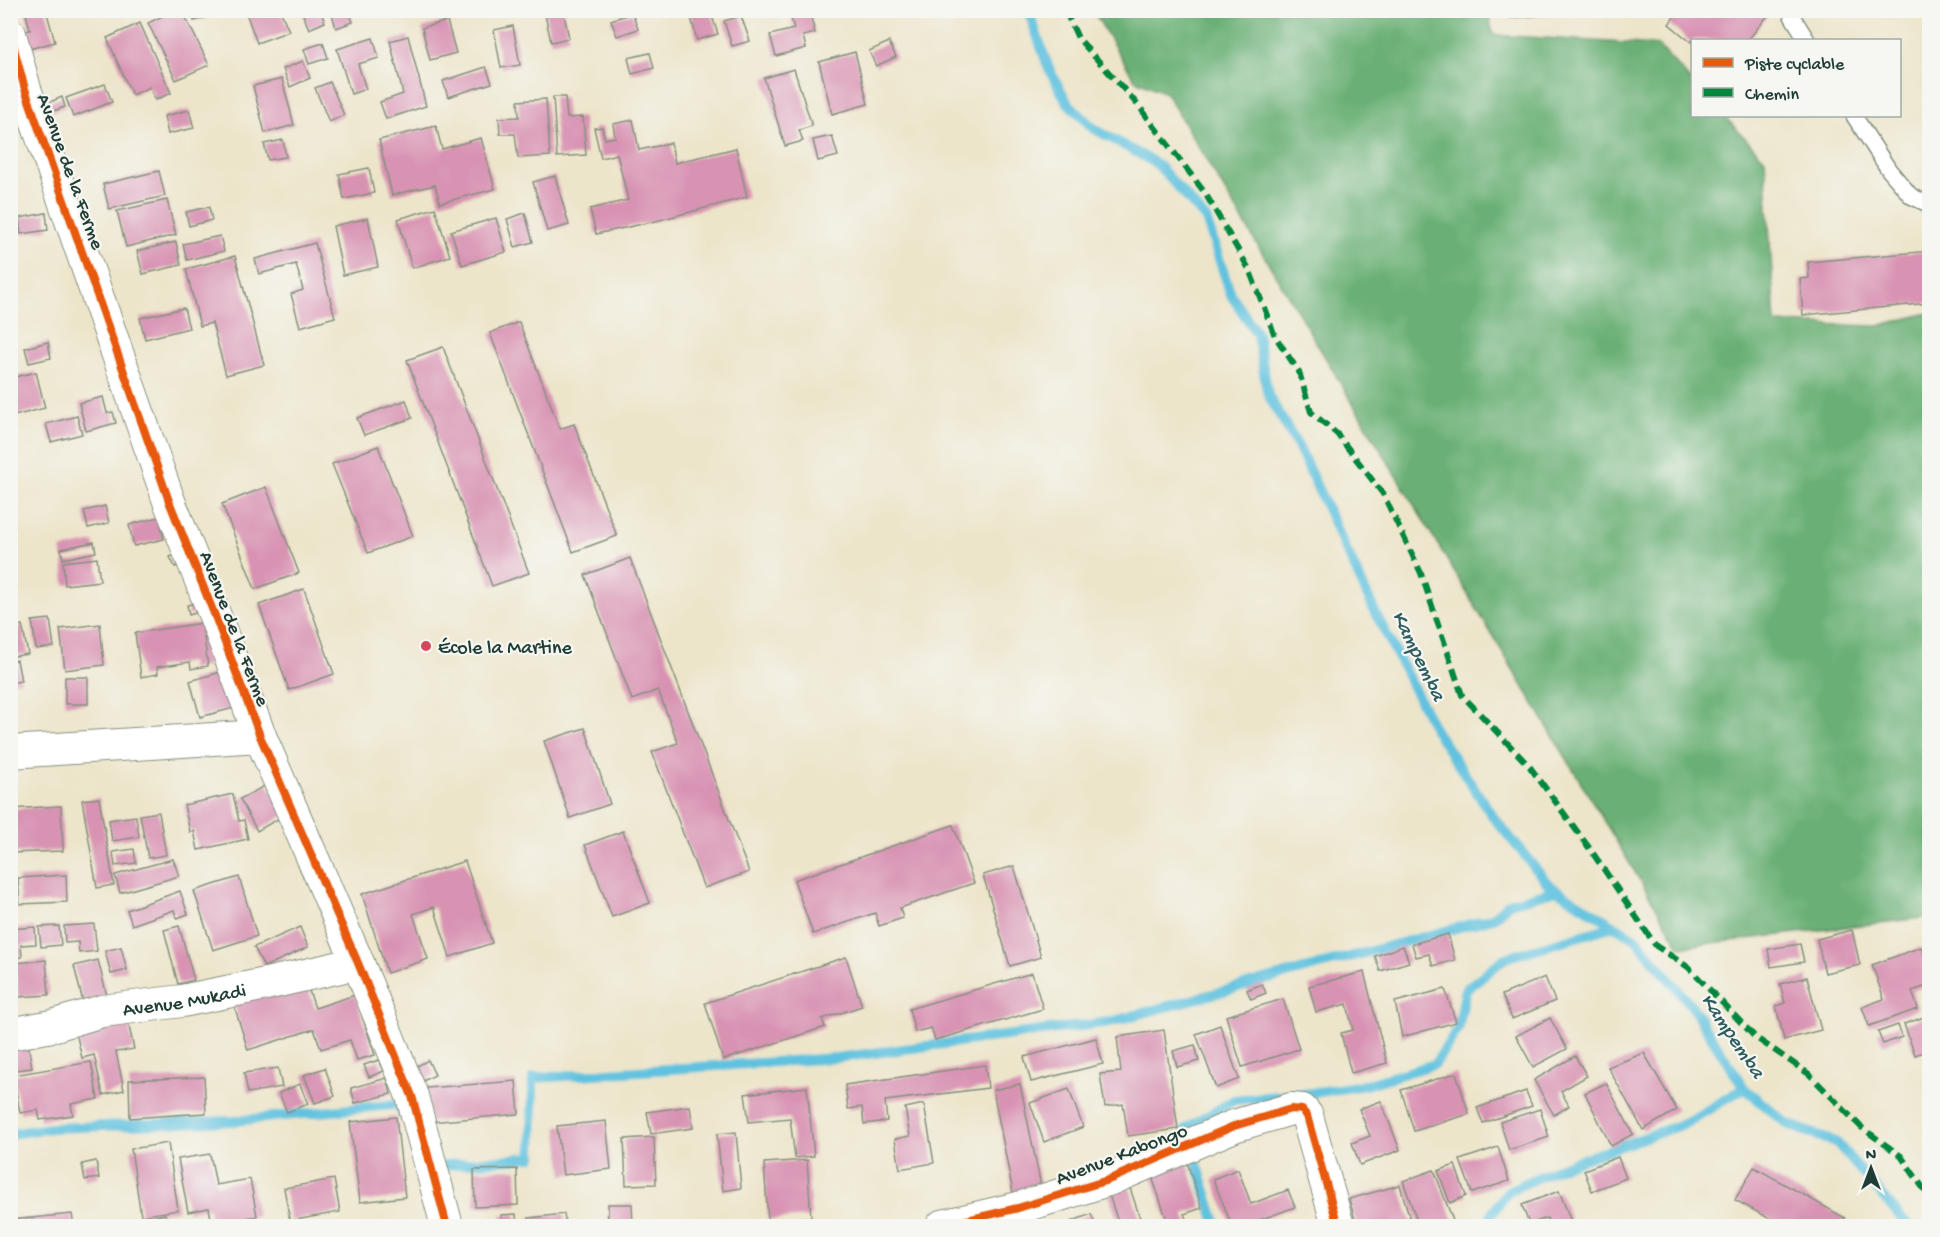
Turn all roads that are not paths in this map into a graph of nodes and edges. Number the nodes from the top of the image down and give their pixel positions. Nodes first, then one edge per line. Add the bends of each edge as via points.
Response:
1 (1792, 16) dead end
2 (10, 34) edge
3 (1806, 39) edge
4 (18, 91) edge
5 (1855, 117) edge
6 (1929, 205) edge
7 (260, 736) junction
8 (10, 752) edge
9 (358, 963) junction
10 (10, 1034) edge
11 (447, 1227) edge
12 (942, 1227) edge
13 (1338, 1227) edge

1 - 3 lane
2 - 4 street, Avenue de la Ferme
4 - 7 street, Avenue de la Ferme
5 - 6 lane via 1888,170 1911,196
7 - 8 street, Avenue de la Ferme
7 - 9 street, Avenue de la Ferme
9 - 10 street, Avenue Mukadi via 182,1000 102,1011
9 - 11 street, Avenue de la Ferme via 412,1096
12 - 13 street, Avenue Kabongo via 1108,1180 1234,1126 1291,1108 1302,1110 1307,1116

